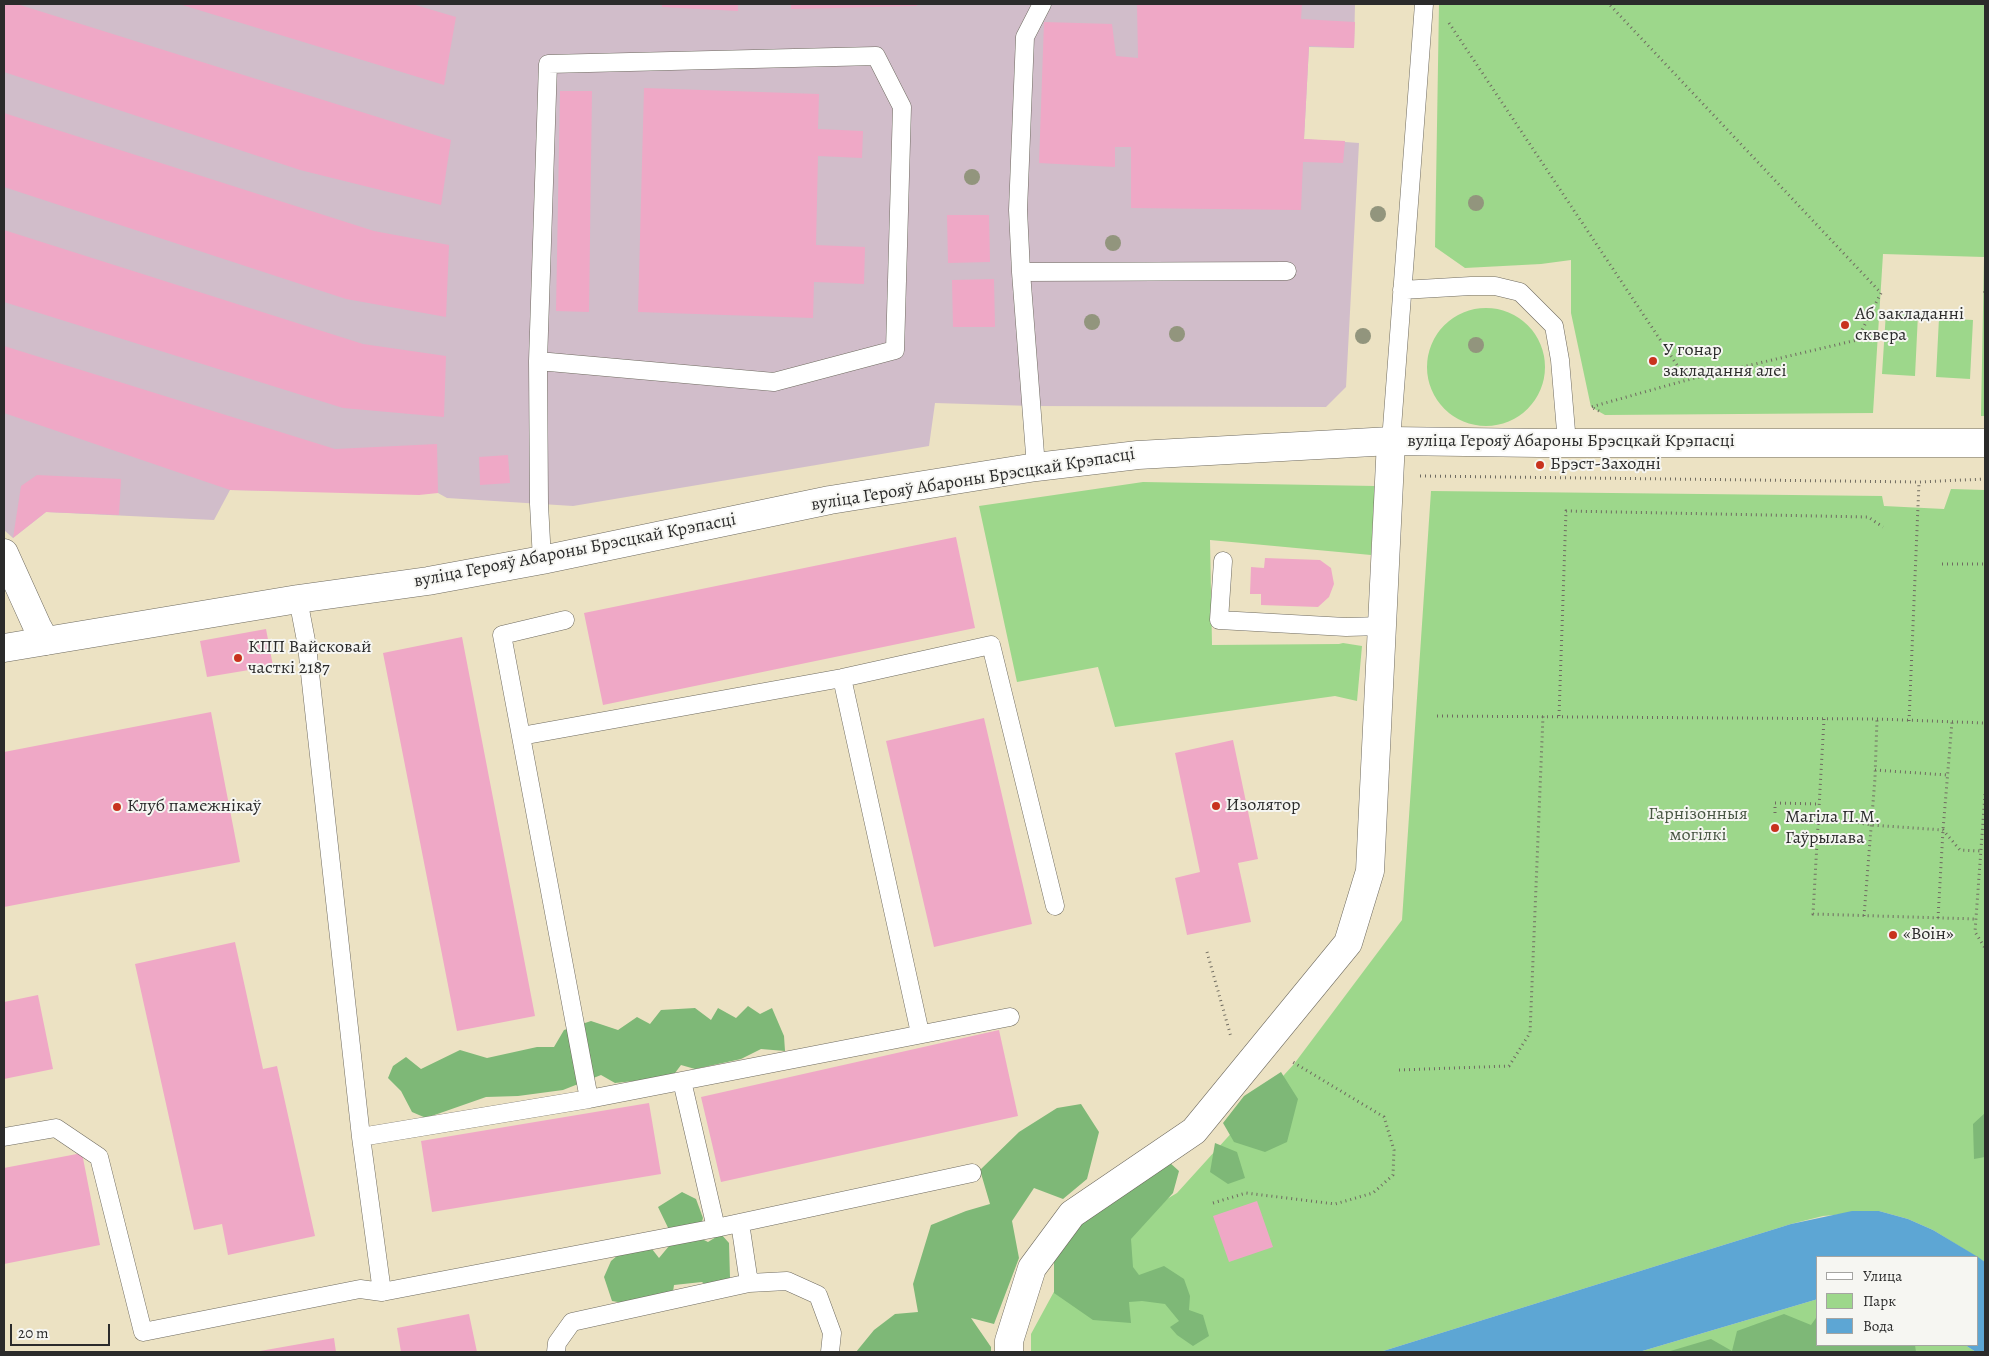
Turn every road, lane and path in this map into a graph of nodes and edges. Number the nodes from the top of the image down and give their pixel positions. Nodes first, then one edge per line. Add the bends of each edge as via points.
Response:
1 (1042, 4) edge
2 (1424, 4) edge
3 (1609, 4) edge
4 (1447, 20) dead end
5 (1288, 270) dead end
6 (1021, 272) junction
7 (1402, 290) junction
8 (538, 361) junction
9 (1687, 380) junction
10 (1605, 415) dead end
11 (1392, 441) junction
12 (1567, 443) junction
13 (1985, 443) edge
14 (1036, 467) junction
15 (1390, 476) junction
16 (1985, 479) edge
17 (1919, 482) junction
18 (1883, 527) dead end
19 (4, 553) edge
20 (542, 560) junction
21 (1223, 561) dead end
22 (1942, 564) dead end
23 (1985, 564) edge
24 (298, 599) junction
25 (565, 620) dead end
26 (1382, 626) junction
27 (46, 641) junction
28 (4, 648) edge
29 (842, 678) junction
30 (1437, 716) dead end
31 (1543, 716) junction
32 (1559, 716) junction
33 (1877, 719) junction
34 (1824, 720) junction
35 (1909, 721) junction
36 (1952, 722) junction
37 (1985, 723) edge
38 (521, 736) junction
39 (1875, 770) junction
40 (1947, 775) junction
41 (1985, 794) edge
42 (1819, 804) junction
43 (1775, 813) dead end
44 (1818, 821) junction
45 (1871, 825) junction
46 (1943, 830) junction
47 (1981, 851) junction
48 (1055, 906) dead end
49 (1864, 916) junction
50 (1938, 918) junction
51 (1976, 918) junction
52 (1985, 948) edge
53 (1207, 952) dead end
54 (1010, 1017) dead end
55 (920, 1033) junction
56 (1260, 1052) junction
57 (1399, 1070) dead end
58 (682, 1081) junction
59 (589, 1099) junction
60 (4, 1137) edge
61 (361, 1137) junction
62 (972, 1173) dead end
63 (1213, 1203) dead end
64 (740, 1223) junction
65 (716, 1228) junction
66 (749, 1283) junction
67 (382, 1292) junction
68 (556, 1352) edge
69 (830, 1352) edge
70 (1010, 1352) edge

1 - 6 lane via 1025,37 1018,210
2 - 7 lane
3 - 9 path via 1881,292 1857,340
4 - 9 path
5 - 6 lane
6 - 14 lane
7 - 11 lane
7 - 12 lane via 1495,286 1520,292 1554,326
8 - 8 lane via 774,382 895,350 902,107 876,56 548,64
8 - 20 lane via 538,504
9 - 10 path via 1591,407
11 - 12 main road, вуліца Герояў Абароны Брэсцкай Крэпасці
11 - 14 main road, вуліца Герояў Абароны Брэсцкай Крэпасці via 1138,455
11 - 15 main road
12 - 13 main road, вуліца Герояў Абароны Брэсцкай Крэпасці
14 - 20 main road, вуліца Герояў Абароны Брэсцкай Крэпасці via 830,500
15 - 17 path
15 - 26 main road
16 - 17 path
17 - 35 path
18 - 32 path via 1868,517 1566,511
19 - 27 main road
20 - 24 main road, вуліца Герояў Абароны Брэсцкай Крэпасці via 428,581
21 - 26 lane via 1219,620
22 - 23 path
24 - 27 main road, вуліца Герояў Абароны Брэсцкай Крэпасці
24 - 61 lane via 307,646
25 - 38 lane via 502,635
26 - 56 main road via 1370,871 1348,943
27 - 28 main road, вуліца Герояў Абароны Брэсцкай Крэпасці
29 - 38 lane
29 - 48 lane via 991,645
29 - 55 lane
30 - 31 path
31 - 32 path
31 - 57 path via 1530,1032 1509,1066
32 - 34 path
33 - 34 path
33 - 35 path
33 - 39 path
34 - 42 path
35 - 36 path
36 - 37 path
36 - 40 path
38 - 59 lane
39 - 40 path
39 - 45 path
40 - 46 path
41 - 47 path
42 - 43 path via 1775,803
42 - 44 path
44 - 45 path
44 - 49 path via 1813,914
45 - 46 path
45 - 49 path
46 - 47 path via 1960,850
46 - 50 path
47 - 51 path
49 - 50 path
50 - 51 path
51 - 52 path via 1975,932
53 - 56 path via 1236,1055
54 - 55 lane
55 - 58 lane
56 - 63 path via 1294,1064 1384,1117 1394,1150 1392,1175 1374,1193 1335,1204 1246,1193
56 - 70 main road via 1194,1131 1072,1214 1032,1268 1009,1341
58 - 59 lane
58 - 65 lane
59 - 61 lane
60 - 67 lane via 56,1128 99,1157 143,1332 360,1289
61 - 67 lane
62 - 64 lane
64 - 65 lane
64 - 66 lane
65 - 67 lane
66 - 68 lane via 572,1322 556,1343
66 - 69 lane via 787,1281 818,1295 832,1334

